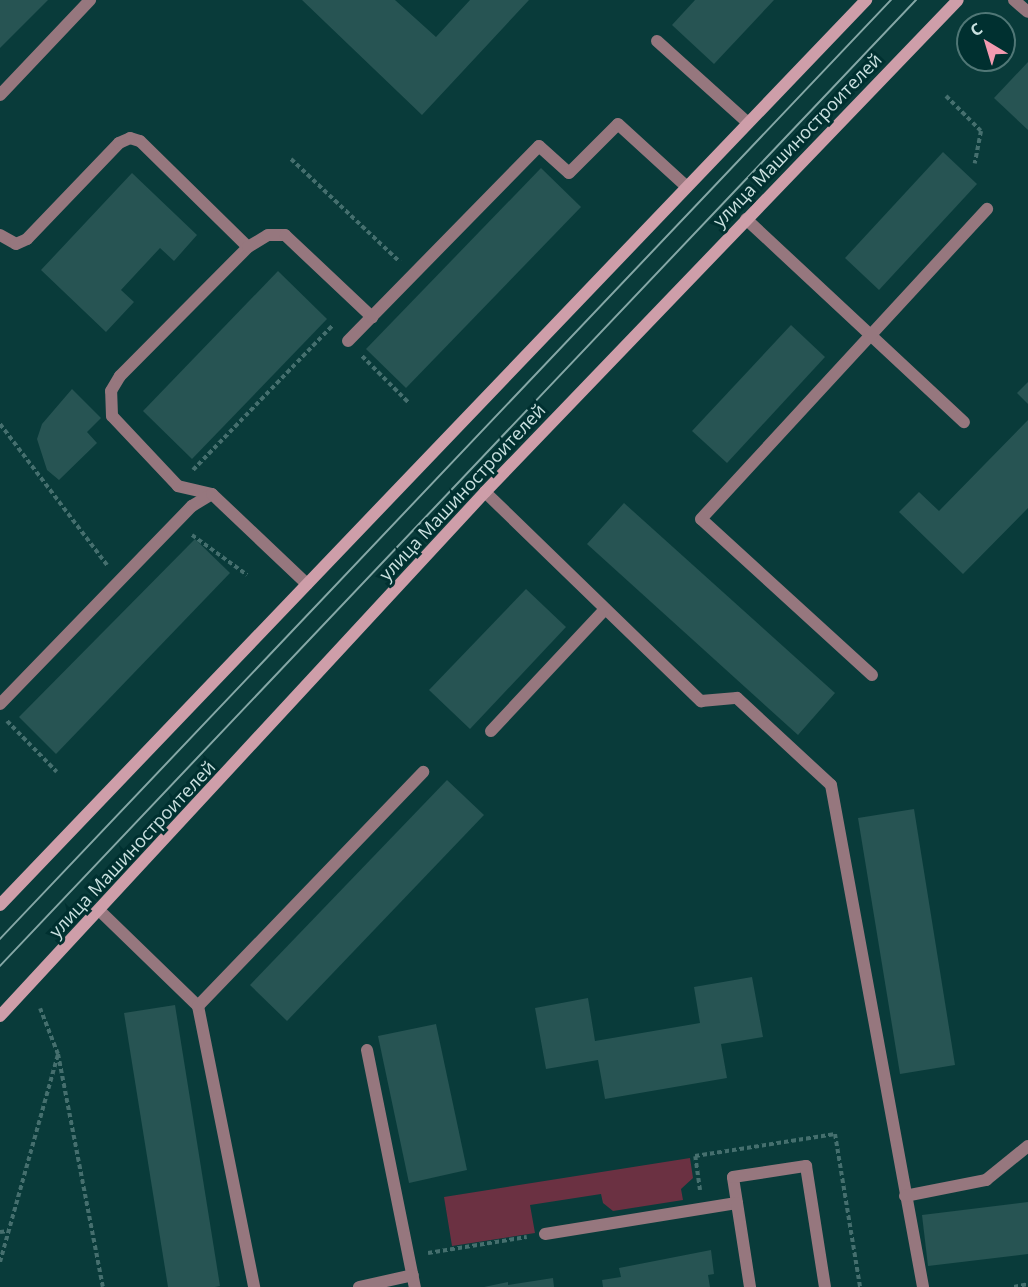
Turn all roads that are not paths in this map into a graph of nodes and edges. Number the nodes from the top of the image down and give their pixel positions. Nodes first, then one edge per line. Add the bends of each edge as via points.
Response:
1 (90, 0) edge
2 (866, 0) edge
3 (958, 0) edge
4 (1014, 0) edge
5 (1028, 11) edge
6 (657, 41) dead end
7 (0, 95) edge
8 (748, 123) junction
9 (687, 187) junction
10 (987, 209) dead end
11 (746, 219) junction
12 (0, 235) edge
13 (248, 247) junction
14 (372, 317) junction
15 (870, 335) junction
16 (348, 341) road end
17 (964, 422) dead end
18 (486, 492) junction
19 (212, 494) junction
20 (307, 584) junction
21 (605, 609) junction
22 (872, 675) dead end
23 (0, 704) edge
24 (491, 731) dead end
25 (423, 772) dead end
26 (0, 905) edge
27 (101, 912) junction
28 (198, 1006) junction
29 (0, 1016) edge
30 (367, 1050) dead end
31 (1028, 1146) edge
32 (905, 1196) junction
33 (737, 1203) junction
34 (545, 1234) road end
35 (414, 1281) edge
36 (254, 1287) edge
37 (360, 1287) edge
38 (750, 1287) edge
39 (825, 1287) edge
40 (923, 1287) edge

1 - 7 lane
2 - 8 main road
3 - 11 main road, улица Машиностроителей
4 - 5 lane
6 - 8 lane
8 - 9 main road
9 - 14 lane via 618,124 568,173 539,146
9 - 20 main road
10 - 15 lane
11 - 15 lane
11 - 18 main road, улица Машиностроителей
12 - 13 lane via 16,244 27,239 119,143 130,138 140,141
13 - 14 lane via 267,235 285,236
13 - 19 lane via 120,376 111,391 112,417 178,486
14 - 16 lane
15 - 17 lane
15 - 22 lane via 700,519
18 - 21 lane
18 - 27 main road, улица Машиностроителей
19 - 20 lane
19 - 23 lane via 192,506
20 - 26 main road
21 - 24 lane
21 - 32 lane via 701,701 737,698 831,785
25 - 28 lane
27 - 28 lane
27 - 29 main road, улица Машиностроителей
28 - 36 lane
30 - 35 lane
31 - 32 lane via 986,1180
32 - 40 lane
33 - 34 lane
33 - 38 lane
33 - 39 lane via 733,1177 806,1166
35 - 37 lane

